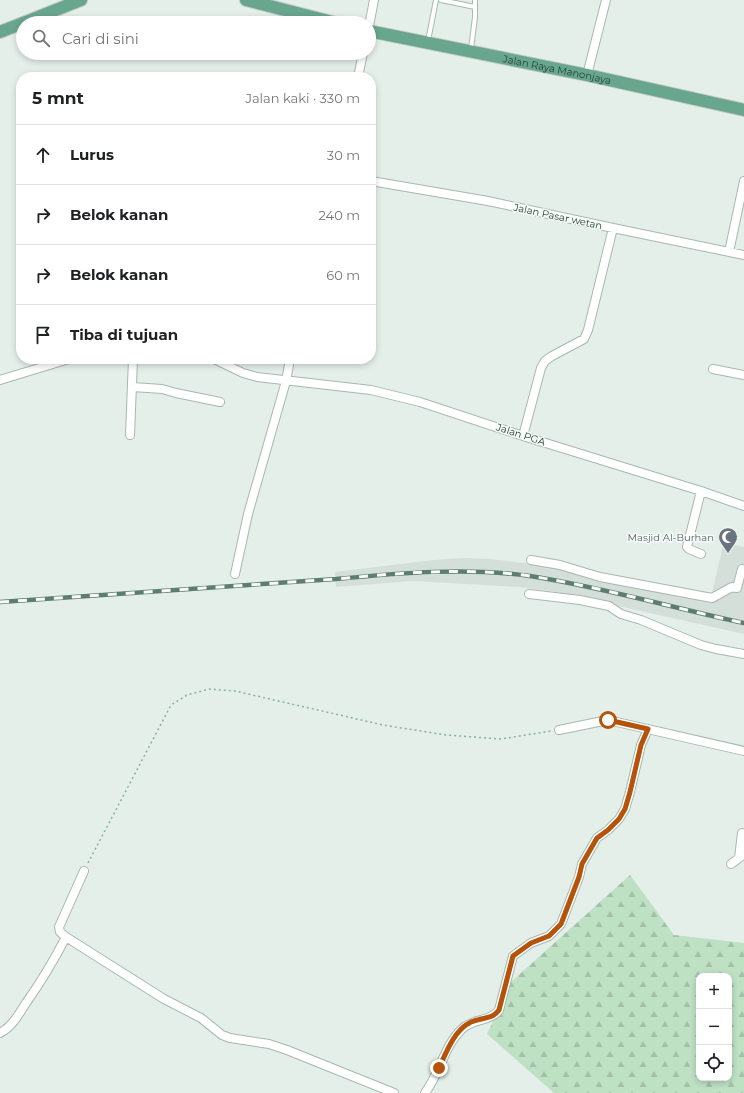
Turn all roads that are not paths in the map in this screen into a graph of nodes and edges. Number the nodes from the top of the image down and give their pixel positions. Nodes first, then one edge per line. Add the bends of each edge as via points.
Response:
1 (80, 0) edge
2 (374, 0) edge
3 (436, 0) edge
4 (441, 0) edge
5 (475, 0) edge
6 (606, 0) edge
7 (253, 1) edge
8 (475, 7) junction
9 (40, 16) edge
10 (310, 16) edge
11 (371, 16) edge
12 (16, 26) edge
13 (0, 32) edge
14 (376, 33) edge
15 (427, 44) junction
16 (470, 52) junction
17 (362, 60) edge
18 (359, 72) edge
19 (587, 75) junction
20 (744, 110) edge
21 (744, 181) edge
22 (376, 182) edge
23 (613, 228) junction
24 (729, 252) junction
25 (744, 255) edge
26 (53, 364) edge
27 (133, 364) edge
28 (224, 364) edge
29 (290, 364) edge
30 (713, 368) dead end
31 (744, 375) edge
32 (0, 380) edge
33 (290, 381) junction
34 (133, 387) junction
35 (220, 402) dead end
36 (130, 435) dead end
37 (523, 436) junction
38 (701, 490) junction
39 (744, 506) edge
40 (701, 554) dead end
41 (530, 560) dead end
42 (743, 567) edge
43 (235, 574) dead end
44 (741, 589) edge
45 (528, 594) dead end
46 (744, 654) edge
47 (648, 729) junction
48 (559, 730) road end
49 (744, 751) edge
50 (742, 833) dead end
51 (742, 857) edge
52 (731, 864) dead end
53 (84, 872) road end
54 (66, 937) junction
55 (0, 1033) edge
56 (394, 1093) edge
57 (425, 1093) edge

1 - 9 main road
2 - 11 street
3 - 15 lane
4 - 8 lane
5 - 8 lane
6 - 19 street
7 - 10 main road
8 - 16 lane
12 - 13 main road
14 - 15 main road, Jalan Raya Manonjaya
15 - 16 main road, Jalan Raya Manonjaya
16 - 19 main road, Jalan Raya Manonjaya
17 - 18 street
19 - 20 main road, Jalan Raya Manonjaya
21 - 24 street
22 - 23 street, Jalan Pasar wetan via 488,201
23 - 24 street, Jalan Pasar wetan
23 - 37 street via 588,330 584,339 546,361
24 - 25 street, Jalan Pasar wetan
26 - 32 street
27 - 34 street
28 - 33 street, Jalan PGA via 257,377
29 - 33 street
30 - 31 street
33 - 37 street, Jalan PGA via 371,390 420,402
33 - 43 street via 248,514
34 - 35 street via 162,389
34 - 36 street
37 - 38 street, Jalan PGA
38 - 39 street, Jalan PGA
38 - 40 street via 687,547
41 - 44 street via 560,565 600,577 712,598 732,588
42 - 44 street
45 - 46 street via 608,606 701,645
47 - 48 street via 604,720
47 - 49 street
47 - 57 street via 641,745 625,809 619,819 597,838 582,864 561,924 549,936 531,943 513,956 499,1010 494,1016 471,1022 459,1032
50 - 51 street
51 - 52 street
53 - 54 street via 59,927 60,932
54 - 55 street via 53,962 13,1022
54 - 56 street via 164,999 201,1018 222,1035 287,1050

